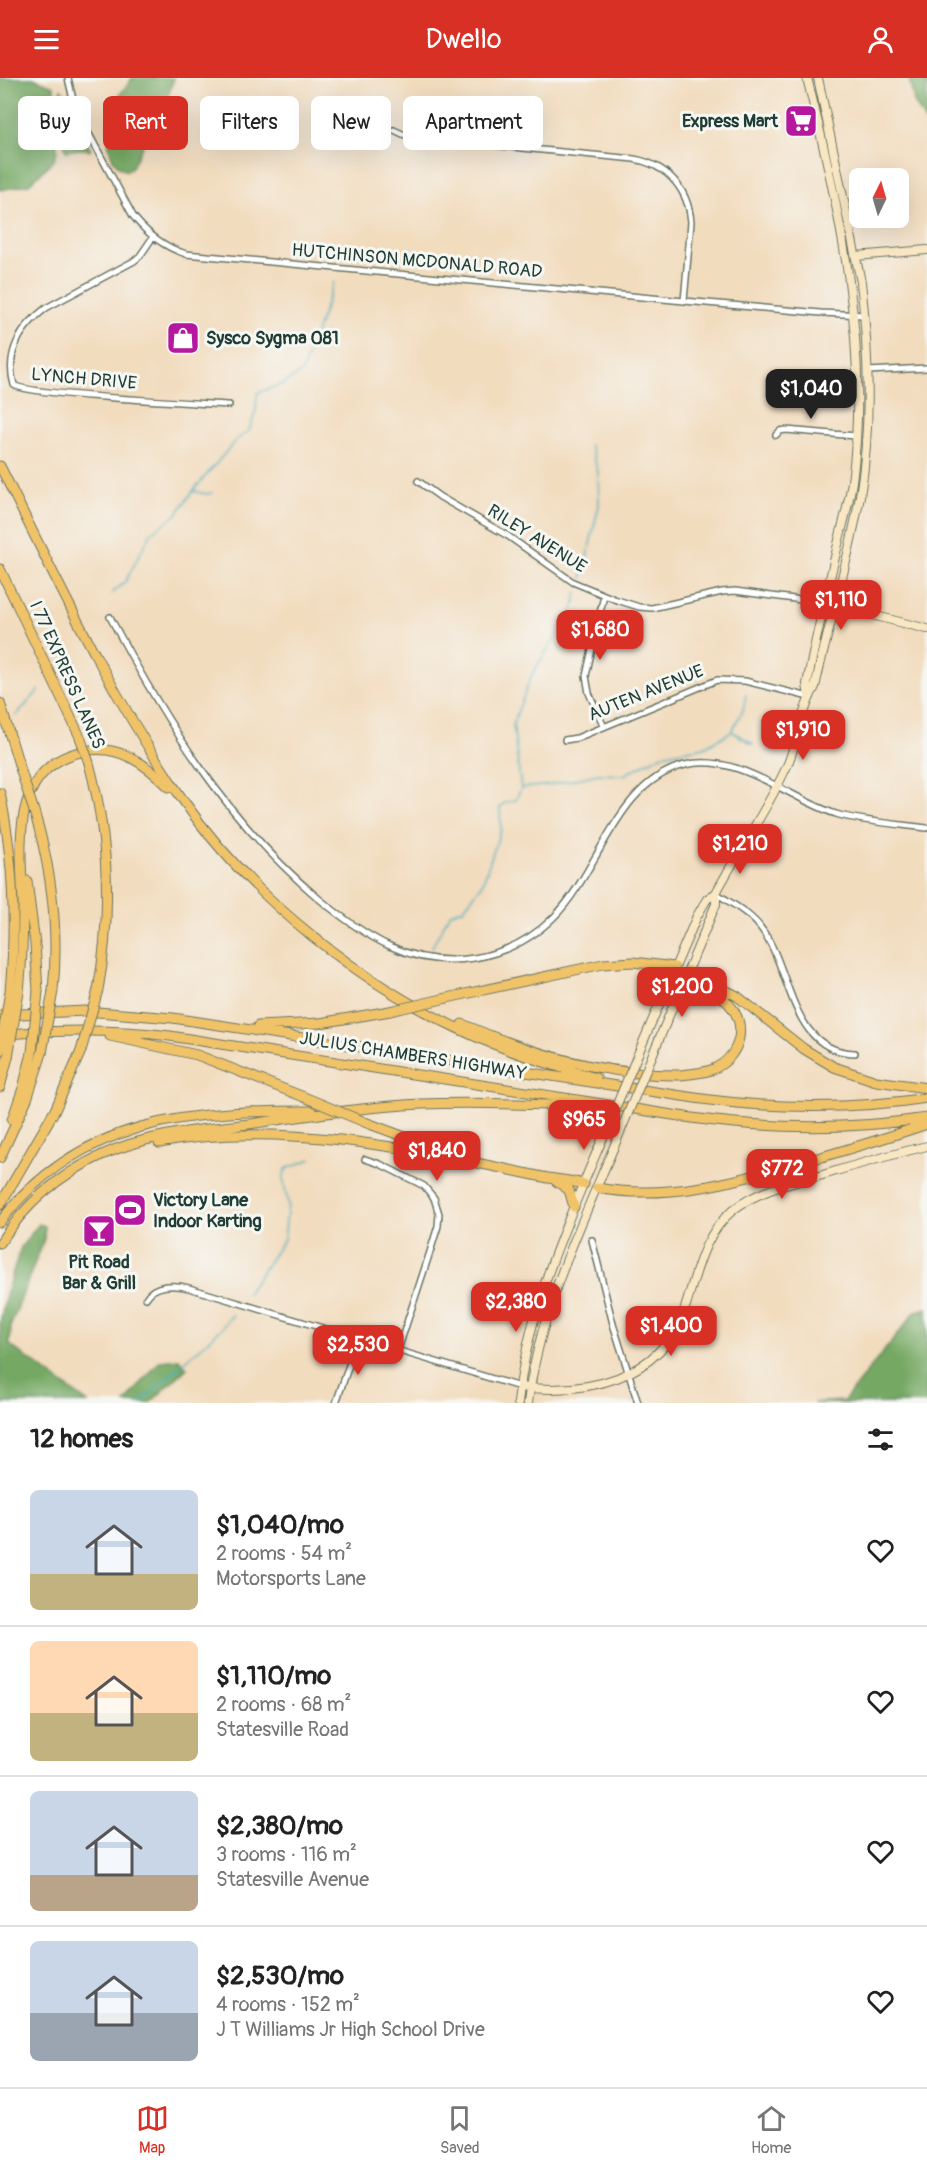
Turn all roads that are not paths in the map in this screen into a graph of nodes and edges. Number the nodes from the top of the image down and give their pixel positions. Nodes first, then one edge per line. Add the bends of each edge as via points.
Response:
1 (68, 78) edge
2 (807, 78) edge
3 (818, 78) edge
4 (394, 130) dead end
5 (153, 237) junction
6 (927, 250) edge
7 (856, 256) junction
8 (684, 302) junction
9 (854, 315) junction
10 (865, 315) junction
11 (927, 368) edge
12 (868, 371) junction
13 (229, 405) dead end
14 (776, 435) dead end
15 (856, 436) junction
16 (0, 466) edge
17 (418, 481) dead end
18 (0, 569) edge
19 (604, 595) junction
20 (824, 603) junction
21 (835, 605) junction
22 (110, 617) dead end
23 (927, 628) edge
24 (809, 697) junction
25 (0, 703) edge
26 (604, 727) junction
27 (565, 740) dead end
28 (776, 787) junction
29 (0, 793) edge
30 (184, 801) junction
31 (927, 828) edge
32 (20, 840) junction
33 (716, 892) junction
34 (675, 967) junction
35 (686, 975) junction
36 (14, 992) junction
37 (398, 995) junction
38 (0, 1015) edge
39 (235, 1027) junction
40 (84, 1031) junction
41 (0, 1035) edge
42 (0, 1050) edge
43 (855, 1053) dead end
44 (0, 1087) edge
45 (627, 1088) junction
46 (927, 1088) edge
47 (927, 1098) edge
48 (618, 1106) junction
49 (348, 1111) junction
50 (927, 1118) edge
51 (927, 1124) edge
52 (927, 1146) edge
53 (0, 1156) edge
54 (101, 1156) junction
55 (365, 1159) dead end
56 (477, 1162) junction
57 (552, 1178) junction
58 (584, 1184) junction
59 (597, 1188) junction
60 (0, 1205) edge
61 (574, 1207) junction
62 (0, 1222) edge
63 (592, 1240) dead end
64 (0, 1243) edge
65 (146, 1298) dead end
66 (358, 1339) junction
67 (398, 1350) junction
68 (628, 1375) junction
69 (520, 1387) junction
70 (530, 1389) junction
71 (336, 1403) edge
72 (518, 1403) edge
73 (528, 1403) edge
74 (638, 1403) edge

1 - 5 street, HUTCHINSON MCDONALD ROAD via 75,108 133,216
2 - 9 main road via 844,247
3 - 7 main road
4 - 8 street via 409,137 634,159 661,168 676,181 690,212
5 - 8 street, HUTCHINSON MCDONALD ROAD via 176,251 197,256
5 - 13 street, LYNCH DRIVE via 134,261 33,318 18,336 13,351 14,385 53,393
6 - 7 main road
7 - 10 main road
8 - 9 street, HUTCHINSON MCDONALD ROAD
9 - 10 street, HUTCHINSON MCDONALD ROAD
9 - 15 main road
10 - 12 main road
11 - 12 street
12 - 21 main road via 860,496
14 - 15 street via 786,430
15 - 20 main road via 849,499
16 - 30 highway via 110,683
17 - 19 street, RILEY AVENUE via 508,536 573,582
18 - 60 highway, I 77 EXPRESS LANES, bridge via 89,763 102,827 107,886 105,946 81,1051 55,1110
19 - 20 street, RILEY AVENUE via 652,608 735,591
19 - 26 street via 586,676
20 - 21 main road
20 - 24 main road via 807,684
21 - 23 main road
21 - 24 main road via 815,687
22 - 28 street via 183,745 250,831 302,884 350,923 385,945 413,955 446,960 480,957 503,951 535,934 576,891 632,799 666,772 690,764 714,763 739,769
24 - 26 street, AUTEN AVENUE via 745,681 717,680
24 - 28 main road via 798,739
25 - 53 highway, bridge via 48,863 56,944 53,991 42,1053 27,1099
26 - 27 street, AUTEN AVENUE
28 - 31 street via 838,814
28 - 33 main road
29 - 36 highway via 13,894
30 - 32 highway via 134,758 110,751 82,752 57,762 35,783 23,813
30 - 37 highway via 237,865 281,909 338,955
32 - 36 highway via 23,917
32 - 53 highway, bridge via 38,991 32,1053
33 - 34 main road via 706,899
33 - 35 main road via 717,904
33 - 43 street via 762,928 808,1031 831,1048
34 - 35 main road
34 - 39 highway, bridge via 603,963 390,1011 320,1023
34 - 58 main road, bridge
35 - 37 highway via 725,1000 736,1014 741,1031 736,1048 724,1062 706,1071 682,1075 619,1070 545,1054 469,1027
35 - 46 highway via 737,996 794,1042 834,1067 876,1081
35 - 59 main road, bridge
36 - 42 highway, bridge
36 - 44 highway, bridge via 8,1057
37 - 45 highway via 489,1043
38 - 39 highway, JULIUS CHAMBERS HIGHWAY via 110,1012
39 - 45 highway, JULIUS CHAMBERS HIGHWAY
40 - 41 highway, JULIUS CHAMBERS HIGHWAY
40 - 48 highway, JULIUS CHAMBERS HIGHWAY via 189,1038
40 - 56 highway, bridge via 196,1055
45 - 47 highway, JULIUS CHAMBERS HIGHWAY via 774,1107 844,1107
48 - 49 highway via 456,1103
48 - 50 highway, JULIUS CHAMBERS HIGHWAY via 773,1126 855,1126
49 - 54 highway via 163,1136
49 - 62 highway via 202,1115 133,1128 98,1142 59,1165 23,1195
51 - 59 highway via 715,1186 667,1191
52 - 68 main road via 761,1193 734,1209 718,1224 704,1247 674,1332 653,1358
54 - 56 highway via 186,1139 279,1136 360,1142
54 - 64 highway via 44,1192
55 - 67 street via 424,1185 439,1214
56 - 57 highway
57 - 58 highway
57 - 61 highway via 569,1190
58 - 59 main road
58 - 61 main road
59 - 70 main road via 553,1294
61 - 69 main road via 538,1300
63 - 68 street
65 - 66 street via 155,1289 182,1286
66 - 67 street
66 - 71 street
67 - 69 street
68 - 70 main road via 579,1387
68 - 74 street
69 - 70 main road
69 - 72 main road
70 - 73 main road

